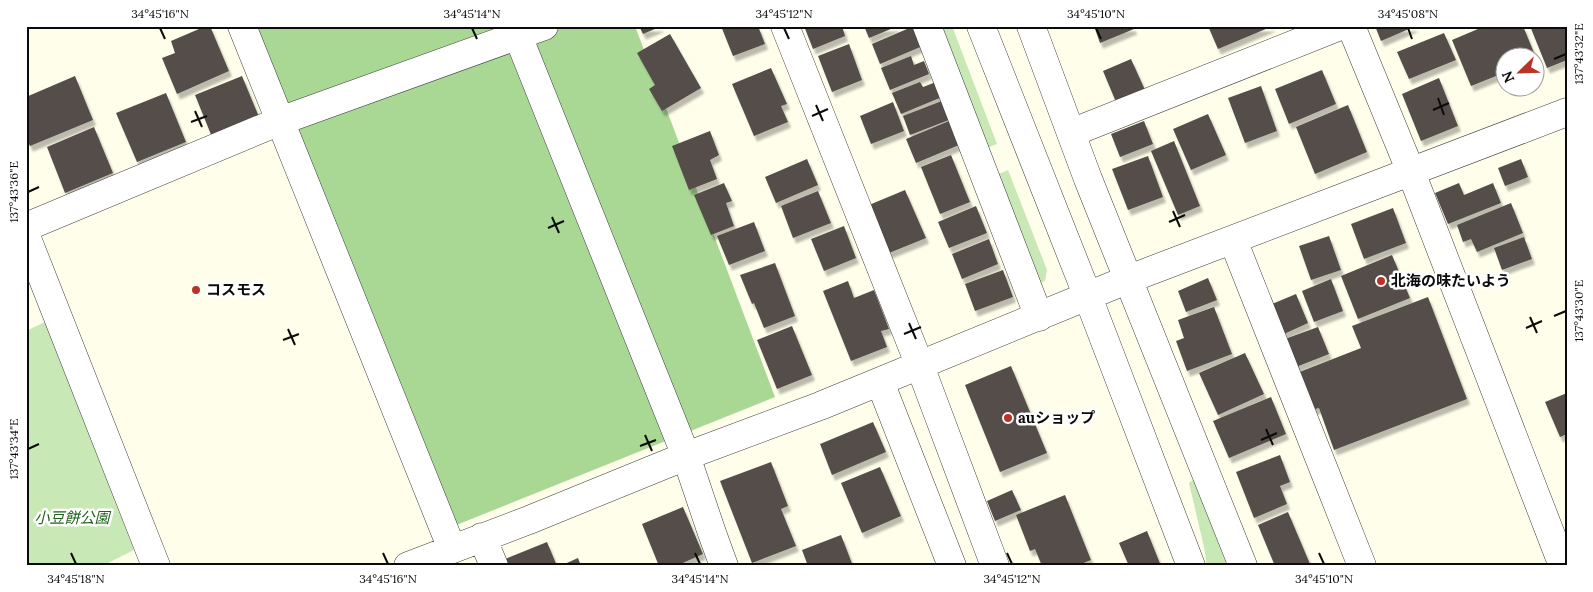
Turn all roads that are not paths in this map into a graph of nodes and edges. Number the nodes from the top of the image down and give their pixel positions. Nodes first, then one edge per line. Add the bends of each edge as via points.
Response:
1 (242, 26) edge
2 (544, 26) edge
3 (786, 26) edge
4 (927, 26) edge
5 (981, 26) edge
6 (1031, 26) edge
7 (1340, 26) edge
8 (1351, 26) edge
9 (516, 31) edge
10 (1567, 112) edge
11 (280, 121) junction
12 (1071, 133) junction
13 (1411, 172) junction
14 (26, 227) edge
15 (26, 236) edge
16 (1233, 240) junction
17 (1129, 279) junction
18 (1088, 297) junction
19 (1039, 317) junction
20 (920, 366) junction
21 (880, 382) junction
22 (686, 456) junction
23 (482, 537) junction
24 (452, 549) junction
25 (156, 566) edge
26 (408, 566) edge
27 (494, 566) edge
28 (724, 566) edge
29 (952, 566) edge
30 (995, 566) edge
31 (1191, 566) edge
32 (1243, 566) edge
33 (1362, 566) edge
34 (1563, 566) edge

1 - 11 street
2 - 9 street
3 - 20 street
4 - 19 street
5 - 18 street
6 - 12 street
7 - 12 street
8 - 13 street
9 - 11 street
9 - 22 street
10 - 13 street
11 - 14 street
11 - 24 street
12 - 17 street
13 - 16 street
13 - 34 street
15 - 25 street
16 - 17 street
16 - 33 street
17 - 18 street
17 - 32 street
18 - 19 street
18 - 31 street
19 - 20 street
20 - 21 street
20 - 30 street
21 - 22 street
21 - 29 street
22 - 23 street
22 - 28 street
23 - 24 street
23 - 27 street
24 - 26 street

